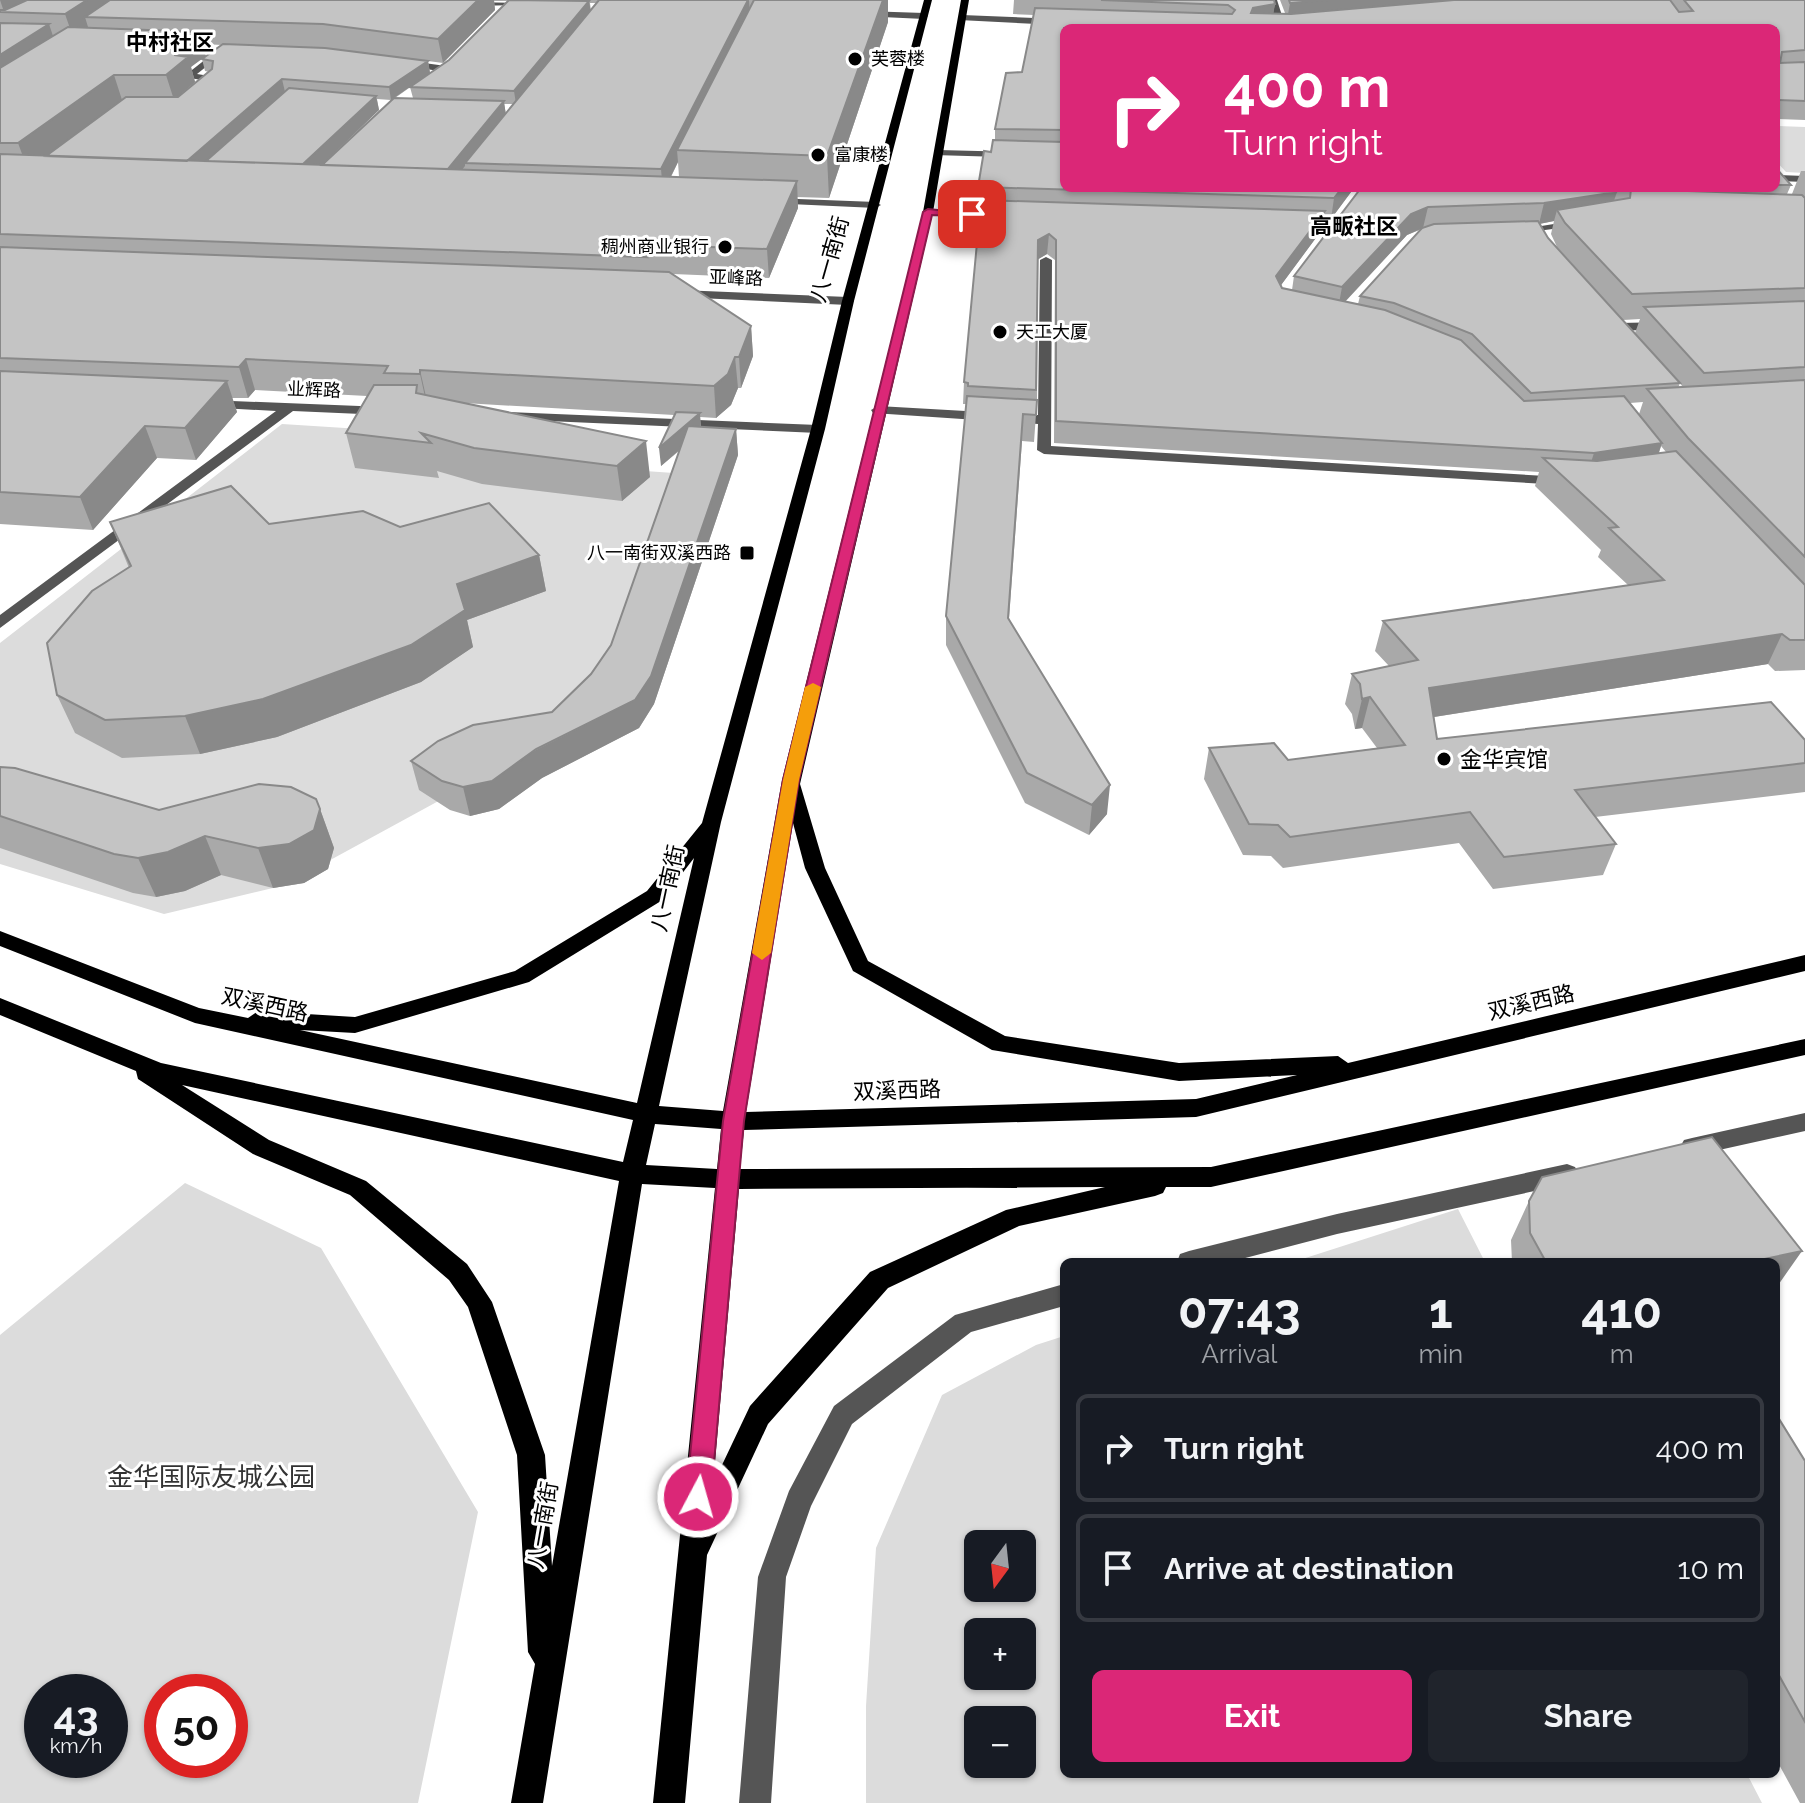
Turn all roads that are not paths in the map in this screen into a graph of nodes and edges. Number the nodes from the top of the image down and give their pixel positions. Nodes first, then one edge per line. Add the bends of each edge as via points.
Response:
1 (965, 0) edge
2 (1273, 0) edge
3 (462, 3) edge
4 (508, 5) junction
5 (540, 5) edge
6 (926, 8) edge
7 (854, 14) edge
8 (498, 15) edge
9 (962, 18) junction
10 (1077, 23) edge
11 (1280, 24) edge
12 (208, 50) edge
13 (223, 50) junction
14 (238, 51) edge
15 (456, 58) edge
16 (387, 61) edge
17 (446, 69) junction
18 (433, 78) edge
19 (188, 97) edge
20 (938, 153) junction
21 (1060, 156) edge
22 (1805, 179) edge
23 (1780, 185) edge
24 (759, 201) edge
25 (876, 205) junction
26 (928, 212) junction
27 (1020, 215) edge
28 (1594, 221) edge
29 (1498, 232) edge
30 (1046, 260) edge
31 (661, 293) edge
32 (848, 301) junction
33 (1609, 316) edge
34 (1681, 325) edge
35 (1619, 327) junction
36 (1630, 338) edge
37 (198, 403) edge
38 (290, 407) junction
39 (878, 410) junction
40 (400, 412) edge
41 (493, 416) edge
42 (1045, 420) junction
43 (818, 429) junction
44 (1572, 482) edge
45 (0, 623) edge
46 (791, 780) junction
47 (712, 822) junction
48 (0, 938) edge
49 (1805, 963) edge
50 (0, 1006) edge
51 (195, 1015) junction
52 (106, 1047) junction
53 (1805, 1047) edge
54 (1386, 1063) junction
55 (648, 1114) junction
56 (733, 1121) junction
57 (1805, 1122) edge
58 (1665, 1152) edge
59 (1587, 1169) edge
60 (632, 1174) junction
61 (1194, 1178) junction
62 (729, 1179) junction
63 (1205, 1258) edge
64 (1060, 1296) edge
65 (692, 1557) junction
66 (545, 1688) junction
67 (527, 1803) edge
68 (669, 1803) edge
69 (755, 1803) edge

1 - 9 main road
2 - 11 street
3 - 4 street
4 - 5 street
4 - 8 street
6 - 7 street
6 - 25 main road, 八一南街
9 - 10 street
9 - 20 main road
12 - 13 street
13 - 14 street
13 - 19 street via 188,77 211,77
15 - 17 street
16 - 17 street
17 - 18 street
20 - 21 street
20 - 26 main road
22 - 23 street
24 - 25 street
25 - 32 main road, 八一南街
26 - 27 street
26 - 39 main road
28 - 29 street via 1542,235
30 - 42 street
31 - 32 street, 亚峰路
32 - 43 main road, 八一南街
33 - 35 street
34 - 35 street
35 - 36 street
37 - 38 street, 业辉路
38 - 40 street, 业辉路
38 - 45 street
39 - 42 street
39 - 46 main road
41 - 43 street
42 - 44 street via 1044,450
43 - 47 main road, 八一南街
46 - 54 main road via 815,868 860,966 1000,1044 1179,1072
46 - 56 main road
47 - 51 main road via 654,896 522,977 355,1025
47 - 55 main road, 八一南街
48 - 51 main road, 双溪西路
49 - 54 main road, 双溪西路
50 - 52 main road
51 - 55 main road, 双溪西路
52 - 60 main road via 157,1071
52 - 66 main road via 261,1147 358,1188 458,1272 479,1302 531,1455
53 - 61 main road
54 - 56 main road, 双溪西路 via 1196,1108
55 - 56 main road, 双溪西路
55 - 60 main road, 八一南街
56 - 62 main road
57 - 58 street
59 - 63 street
60 - 62 main road
60 - 66 main road, 八一南街
61 - 62 main road
61 - 65 main road via 1015,1217 879,1280 759,1415
62 - 65 main road
64 - 69 street via 964,1323 843,1415 799,1501 772,1577
65 - 68 main road
66 - 67 main road, 八一南街

